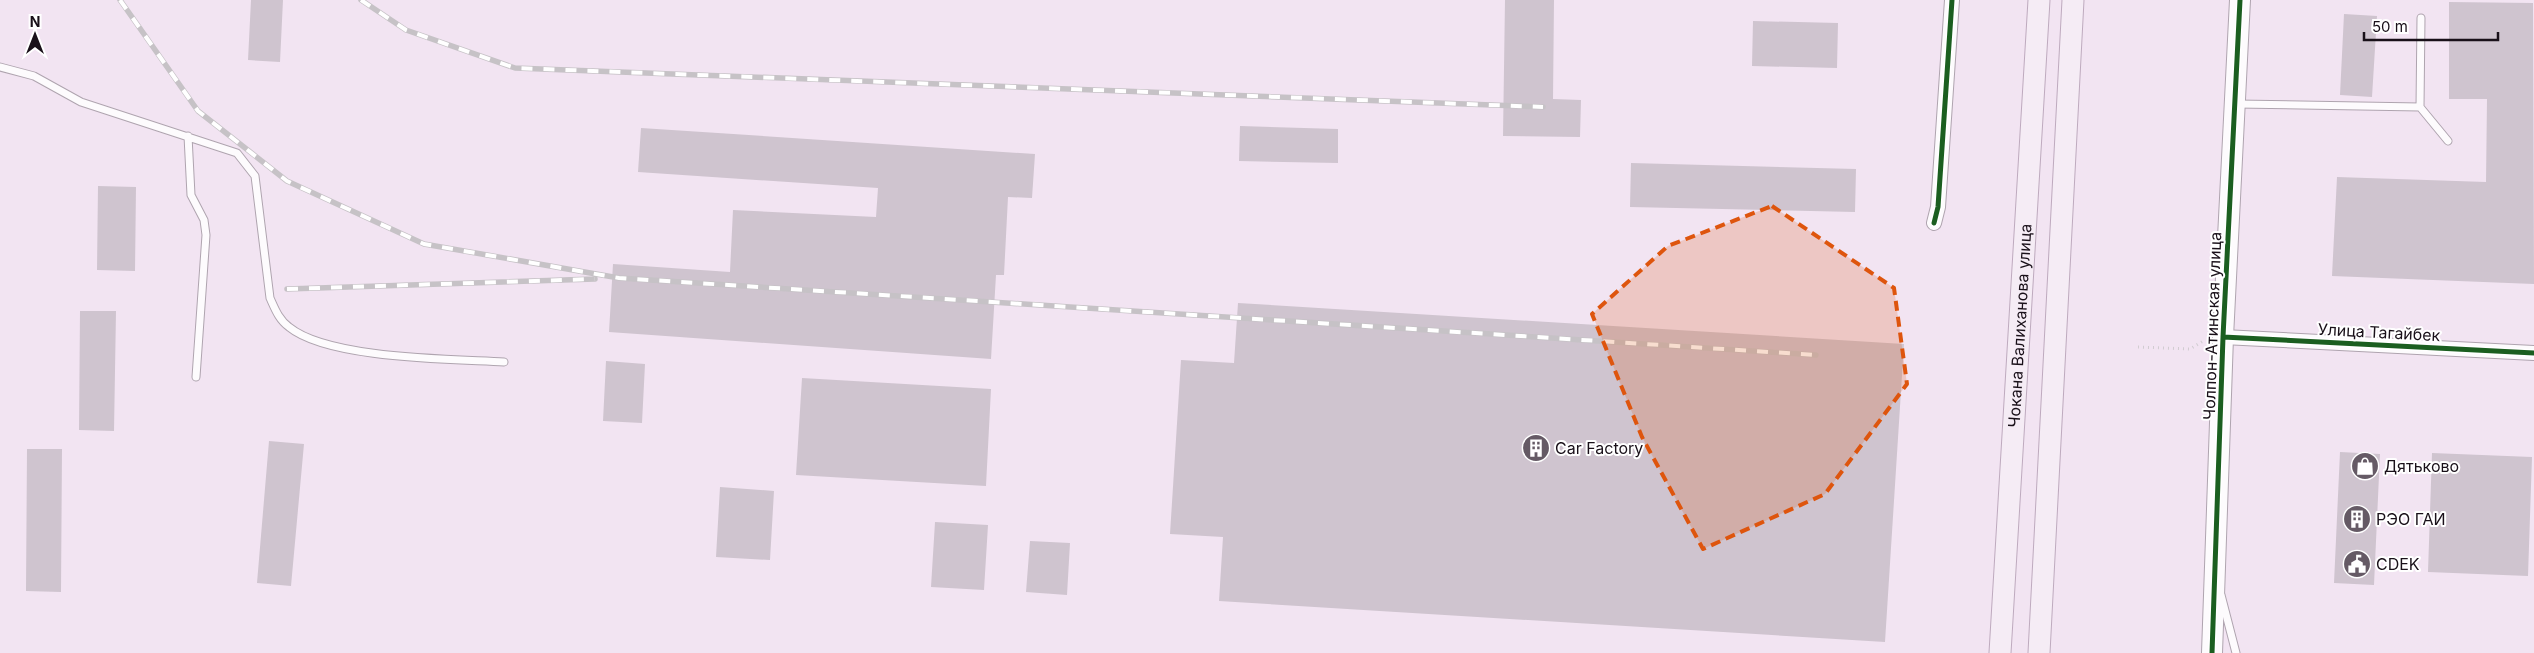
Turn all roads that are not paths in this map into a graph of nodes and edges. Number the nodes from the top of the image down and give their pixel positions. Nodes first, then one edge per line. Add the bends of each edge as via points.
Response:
1 (1952, 0) edge
2 (2039, 0) edge
3 (2073, 0) edge
4 (2240, 0) edge
5 (2421, 18) dead end
6 (0, 67) edge
7 (2235, 104) junction
8 (2420, 107) junction
9 (188, 136) junction
10 (2448, 141) dead end
11 (1934, 222) dead end
12 (2223, 337) junction
13 (2534, 353) edge
14 (504, 362) dead end
15 (196, 377) dead end
16 (2215, 574) junction
17 (2000, 653) edge
18 (2039, 653) edge
19 (2212, 653) edge
20 (2236, 653) edge

1 - 11 street via 1938,207
2 - 17 main road, Чокана Валиханова улица
3 - 18 main road
4 - 7 street, Чолпон-Атинская улица
5 - 8 lane
6 - 9 lane via 34,76 81,102
7 - 8 lane
7 - 12 street, Чолпон-Атинская улица
8 - 10 lane
9 - 14 lane via 237,154 255,176 270,298 276,313 288,327 326,346 407,356
9 - 15 lane via 191,196 204,220 206,235
12 - 13 street, Улица Тагайбек
12 - 16 street, Чолпон-Атинская улица
16 - 19 street, Чолпон-Атинская улица
16 - 20 lane

